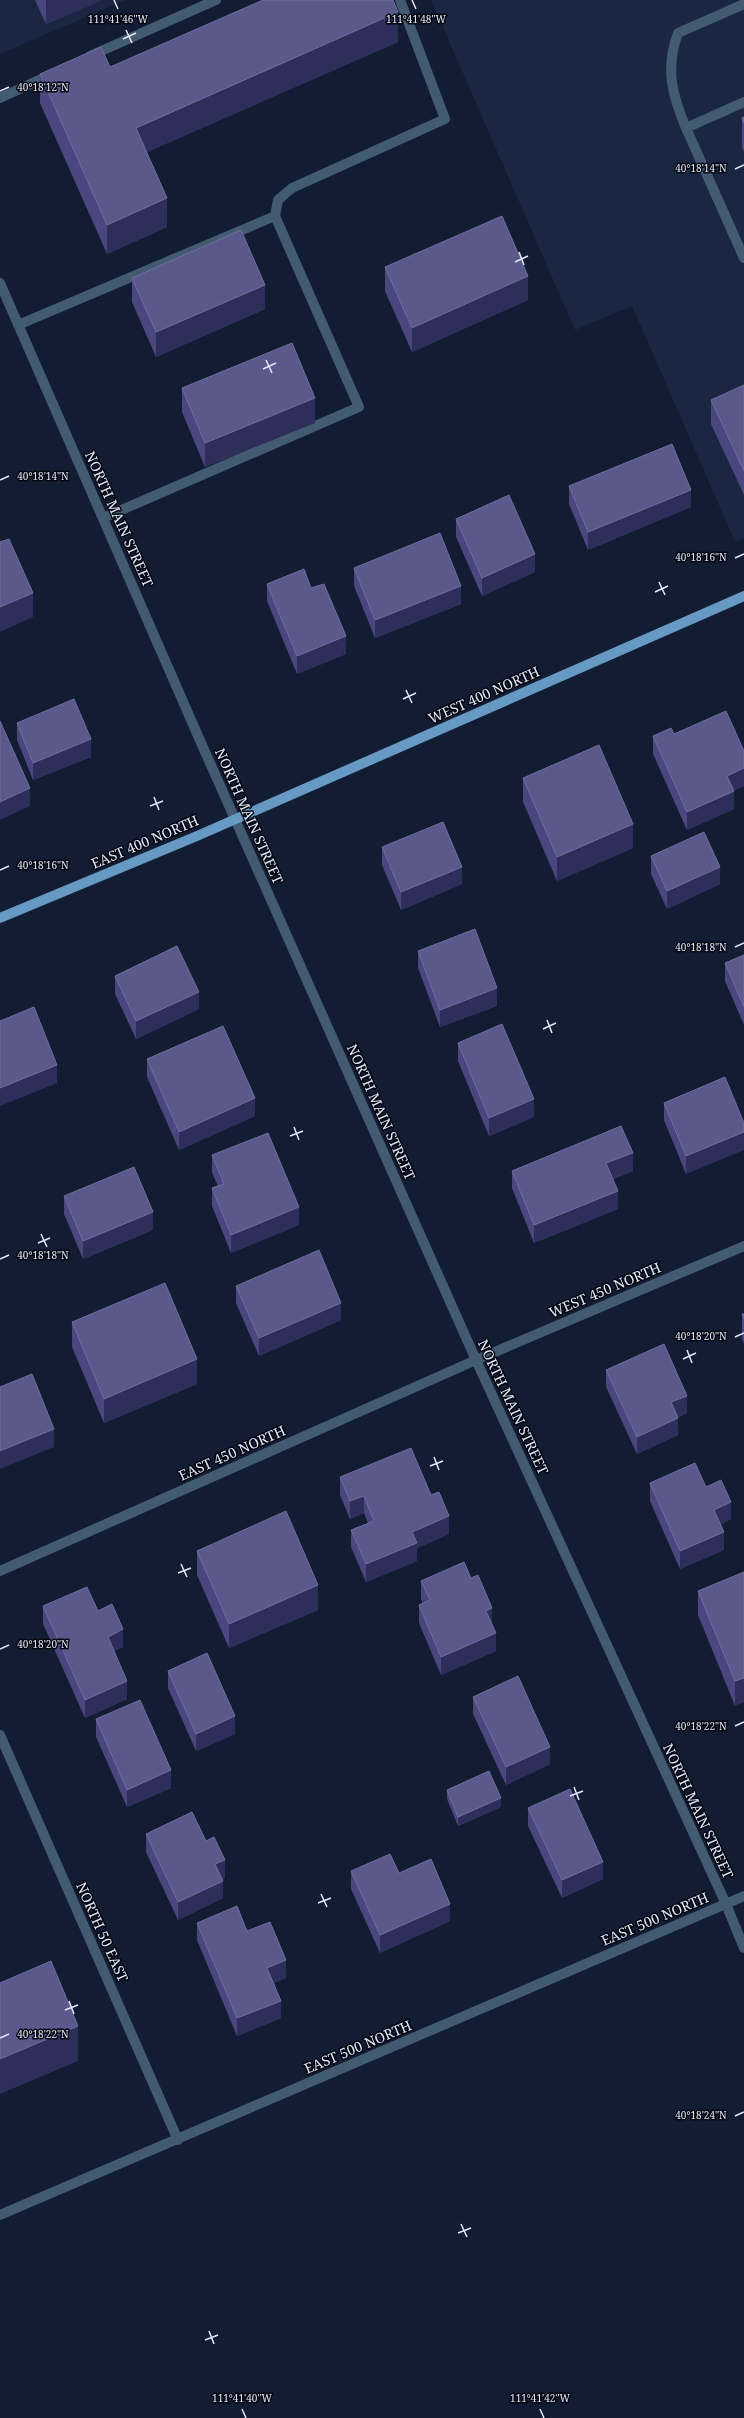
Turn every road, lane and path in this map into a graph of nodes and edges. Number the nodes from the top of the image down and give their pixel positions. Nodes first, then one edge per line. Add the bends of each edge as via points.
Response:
1 (216, 0) edge
2 (400, 0) edge
3 (744, 4) edge
4 (79, 61) edge
5 (64, 68) edge
6 (0, 98) edge
7 (744, 102) edge
8 (686, 128) junction
9 (275, 216) junction
10 (744, 258) edge
11 (0, 283) edge
12 (2, 296) edge
13 (18, 325) junction
14 (103, 518) junction
15 (744, 596) edge
16 (235, 819) junction
17 (0, 918) edge
18 (744, 1246) edge
19 (476, 1360) junction
20 (0, 1571) edge
21 (0, 1735) edge
22 (744, 1896) edge
23 (726, 1904) junction
24 (744, 1948) edge
25 (178, 2140) junction
26 (0, 2215) edge

1 - 4 street
2 - 9 street via 445,119 292,188 278,200
3 - 8 street via 678,33 672,50 671,72 673,95
5 - 6 street
7 - 8 street
8 - 10 street
9 - 13 street
9 - 14 street via 359,407
11 - 12 street, NORTH MAIN STREET
12 - 13 street, NORTH MAIN STREET
13 - 14 street, NORTH MAIN STREET
14 - 16 street, NORTH MAIN STREET
15 - 16 main road, WEST 400 NORTH
16 - 17 main road, EAST 400 NORTH
16 - 19 street, NORTH MAIN STREET
18 - 19 street, WEST 450 NORTH
19 - 20 street, EAST 450 NORTH
19 - 23 street, NORTH MAIN STREET
21 - 25 street, NORTH 50 EAST
22 - 23 street, EAST 500 NORTH
23 - 24 street, NORTH MAIN STREET
23 - 25 street, EAST 500 NORTH
25 - 26 street, EAST 500 NORTH

